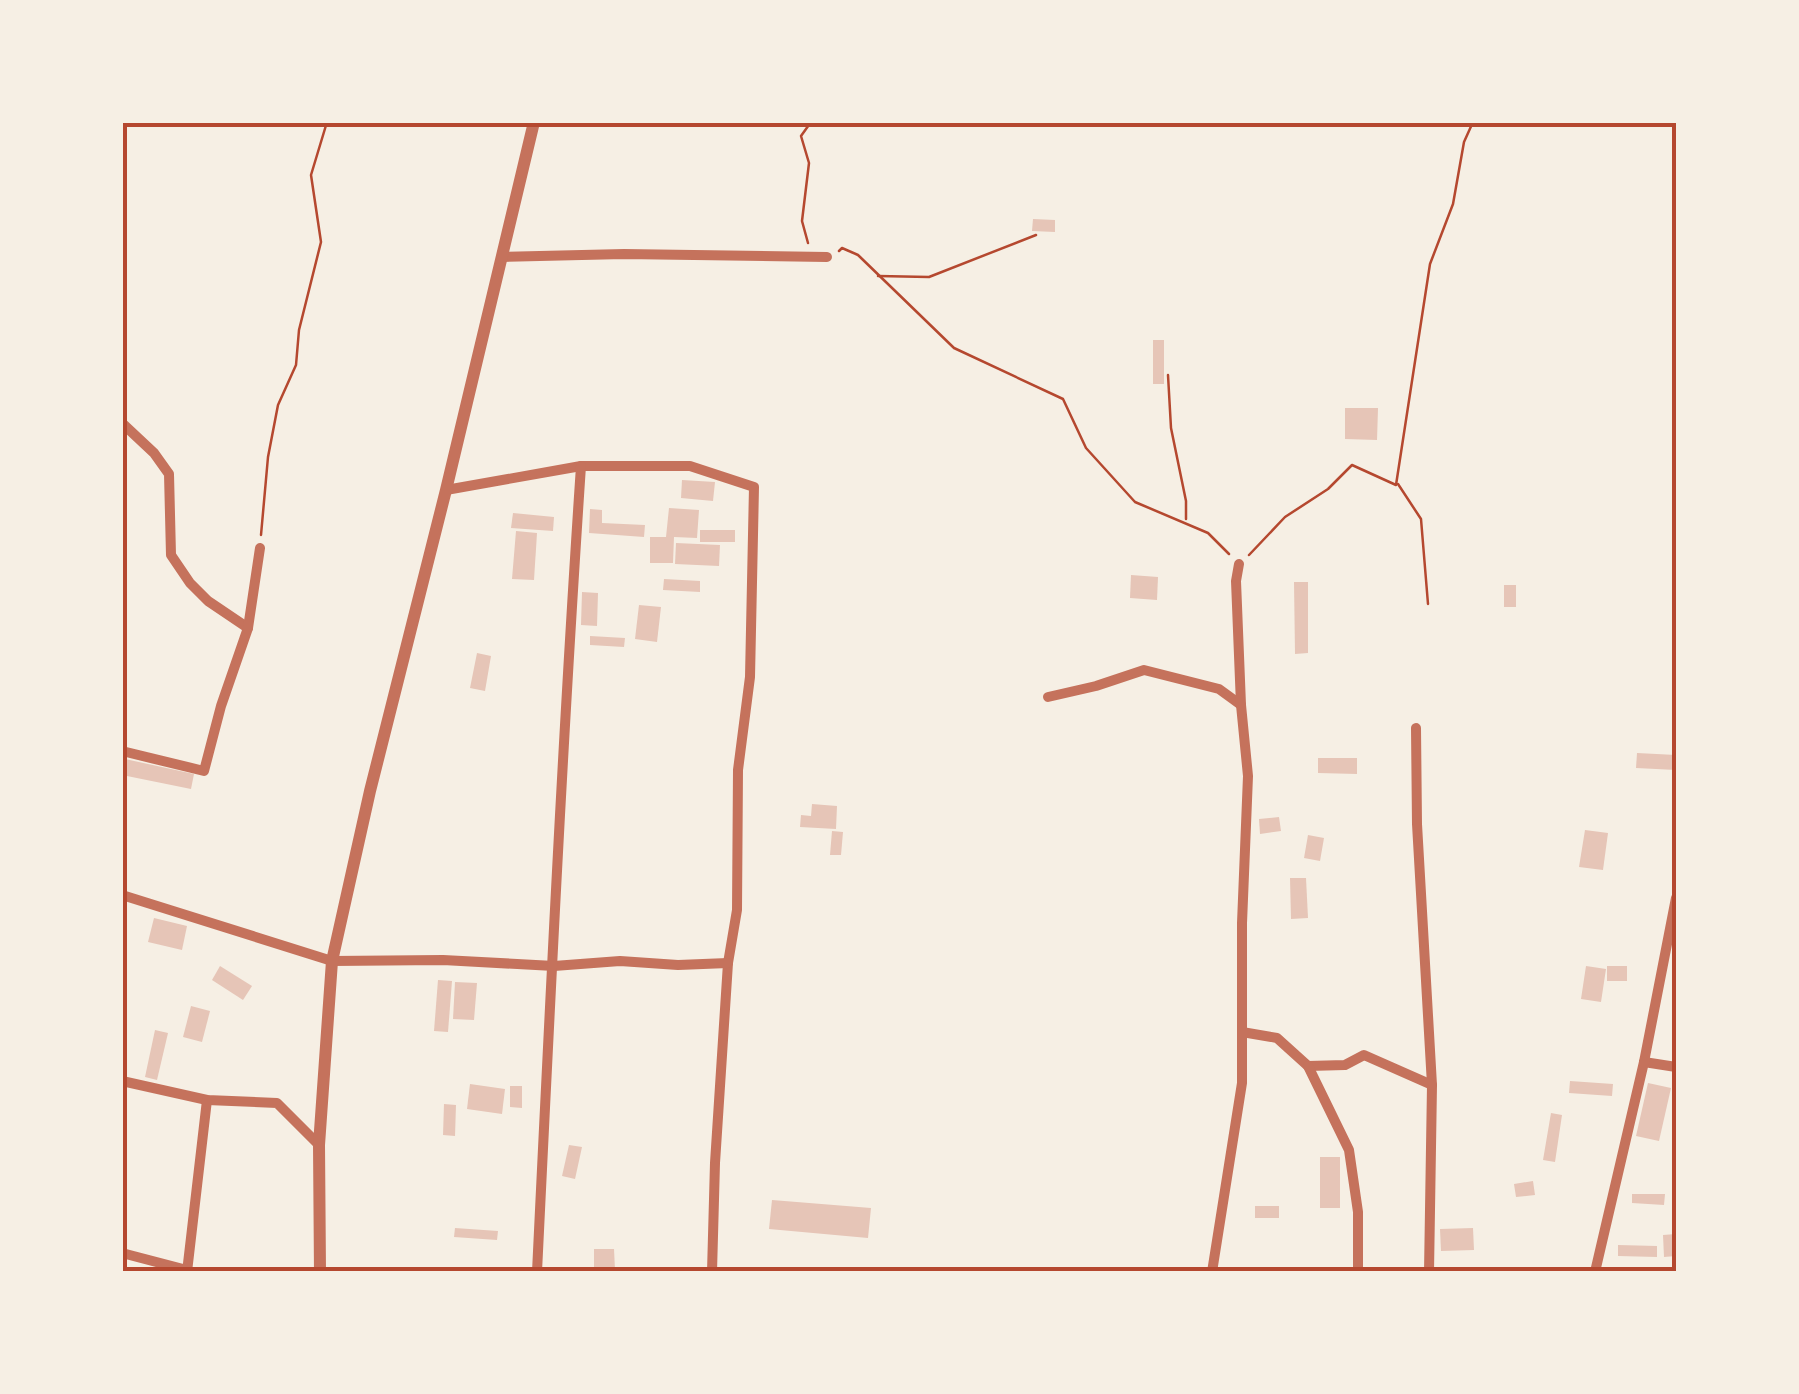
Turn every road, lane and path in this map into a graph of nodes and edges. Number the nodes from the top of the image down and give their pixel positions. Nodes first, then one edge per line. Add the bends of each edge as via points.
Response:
1 (328, 122) edge
2 (534, 122) edge
3 (811, 122) edge
4 (1473, 122) edge
5 (1036, 235) dead end
6 (502, 257) junction
7 (827, 257) junction
8 (877, 276) junction
9 (1168, 375) dead end
10 (122, 423) edge
11 (581, 466) junction
12 (1397, 483) junction
13 (446, 490) junction
14 (1186, 521) junction
15 (260, 548) joint
16 (1240, 564) junction
17 (1428, 604) dead end
18 (248, 628) junction
19 (1048, 696) dead end
20 (1240, 705) junction
21 (1416, 728) dead end
22 (122, 751) edge
23 (122, 895) edge
24 (1676, 898) edge
25 (332, 961) junction
26 (728, 963) junction
27 (554, 966) junction
28 (1242, 1032) junction
29 (1644, 1062) junction
30 (1308, 1066) junction
31 (1676, 1067) edge
32 (122, 1081) edge
33 (1432, 1086) junction
34 (207, 1100) junction
35 (319, 1145) junction
36 (122, 1253) edge
37 (187, 1271) edge
38 (320, 1272) edge
39 (537, 1272) edge
40 (712, 1272) edge
41 (1212, 1272) edge
42 (1358, 1272) edge
43 (1428, 1272) edge
44 (1595, 1272) edge

1 - 15 path via 310,174 321,242 298,330 296,365 278,406
2 - 6 street
3 - 7 path via 800,136 809,163 802,221 810,248
4 - 12 path via 1430,264
5 - 8 path via 929,278
6 - 7 street
6 - 13 street
7 - 8 path via 842,248
8 - 14 path via 954,348 1063,399 1086,448 1135,502
9 - 14 path
10 - 18 street via 169,474 170,554 208,601
11 - 13 street
11 - 26 street via 690,466 754,487 750,677
11 - 27 street
12 - 16 path via 1352,465 1285,517
12 - 17 path via 1421,519
13 - 25 street
14 - 16 path
15 - 18 street
16 - 20 street
18 - 22 street via 204,772
19 - 20 street via 1144,670 1219,689
20 - 28 street via 1248,776
21 - 33 street
23 - 25 street
24 - 29 street
25 - 27 street
25 - 35 street
26 - 27 street
26 - 40 street
27 - 39 street
28 - 30 street via 1277,1038
28 - 41 street via 1242,1083
29 - 31 street
29 - 44 street
30 - 33 street via 1345,1065 1364,1055
30 - 42 street via 1349,1150
32 - 34 street
33 - 43 street
34 - 35 street via 277,1103
34 - 37 street
35 - 38 street
36 - 37 street

